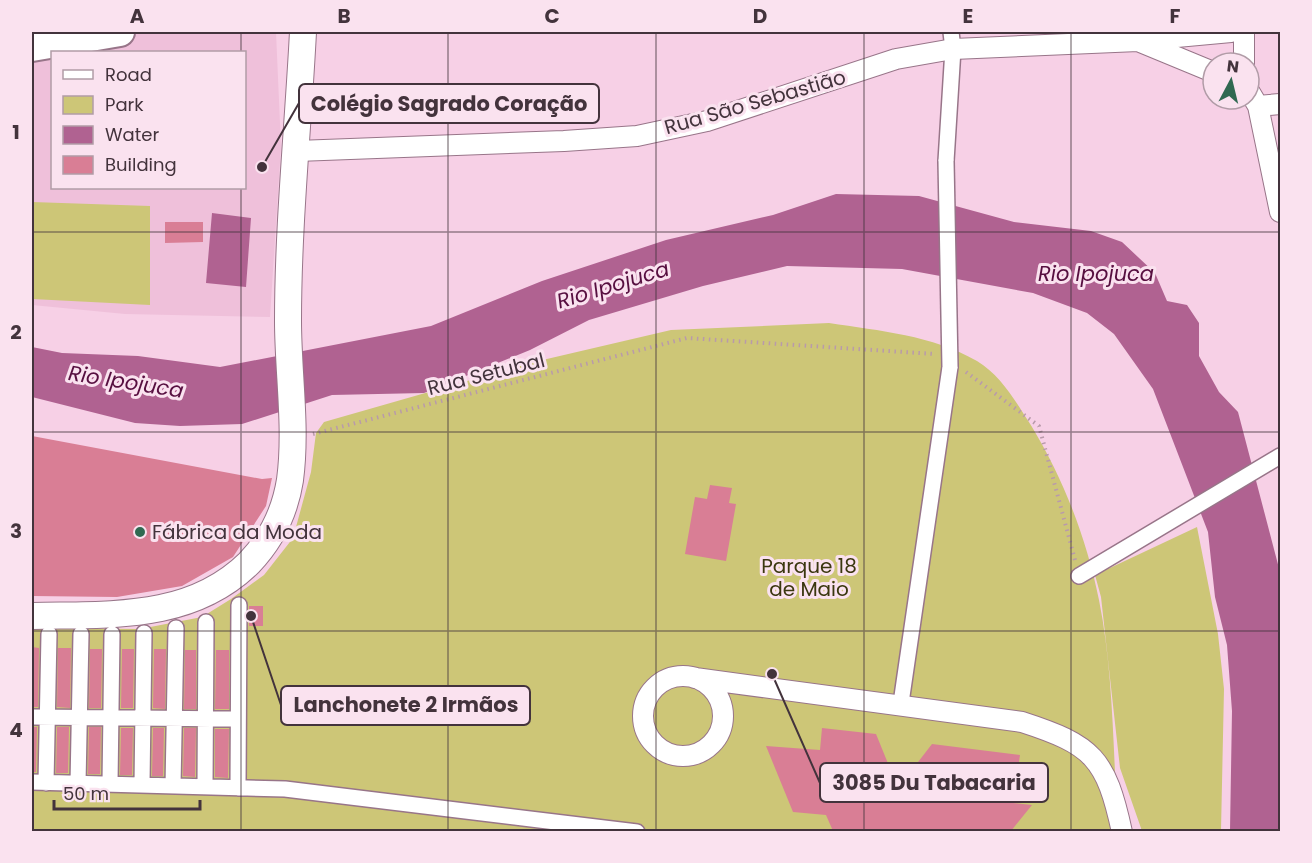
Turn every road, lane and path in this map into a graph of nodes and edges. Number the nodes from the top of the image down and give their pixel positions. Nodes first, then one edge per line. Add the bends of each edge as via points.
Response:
1 (117, 32) edge
2 (303, 32) edge
3 (1231, 32) edge
4 (1244, 32) edge
5 (952, 40) edge
6 (1138, 41) junction
7 (32, 47) edge
8 (1245, 51) edge
9 (1201, 67) edge
10 (1261, 100) edge
11 (1281, 104) edge
12 (1257, 111) edge
13 (297, 151) junction
14 (1281, 212) edge
15 (951, 363) junction
16 (292, 432) junction
17 (1281, 456) edge
18 (1079, 576) joint
19 (238, 605) dead end
20 (32, 616) edge
21 (206, 622) dead end
22 (176, 628) dead end
23 (144, 633) dead end
24 (49, 634) dead end
25 (81, 634) dead end
26 (112, 634) dead end
27 (695, 678) junction
28 (901, 704) junction
29 (32, 717) edge
30 (48, 717) junction
31 (79, 718) junction
32 (111, 718) junction
33 (143, 718) junction
34 (174, 719) junction
35 (206, 719) junction
36 (238, 719) junction
37 (39, 783) edge
38 (78, 784) junction
39 (110, 784) junction
40 (142, 785) junction
41 (173, 786) junction
42 (205, 787) junction
43 (238, 788) junction
44 (637, 831) edge
45 (1122, 831) edge

1 - 7 main road
2 - 13 street
3 - 6 street, Rua São Sebastião
4 - 8 street
5 - 6 street, Rua São Sebastião
5 - 13 street, Rua São Sebastião via 707,121 637,136
5 - 15 street, bridge via 946,161
6 - 9 street, Rua São Sebastião
10 - 11 street
12 - 14 street
13 - 16 street via 288,323
15 - 16 path, Rua Setubal via 687,338
15 - 18 path via 1039,426
15 - 28 street
16 - 20 street via 290,479 281,520 260,551 230,582 199,599 157,610
17 - 18 street
19 - 36 street
21 - 35 street
22 - 34 street
23 - 33 street
24 - 30 street
25 - 31 street
26 - 32 street
27 - 27 street via 668,679 648,696 644,723 657,746 669,753 695,754 706,749 722,729 723,710 716,692
27 - 28 street
28 - 45 street via 1022,722 1063,735 1093,756 1113,792
29 - 30 street
30 - 31 street
30 - 37 street
31 - 32 street
31 - 38 street
32 - 33 street
32 - 39 street
33 - 34 street
33 - 40 street
34 - 35 street
34 - 41 street
35 - 36 street
35 - 42 street
36 - 43 street
37 - 38 street
38 - 39 street
39 - 40 street
40 - 41 street
41 - 42 street
42 - 43 street
43 - 44 street via 399,801

